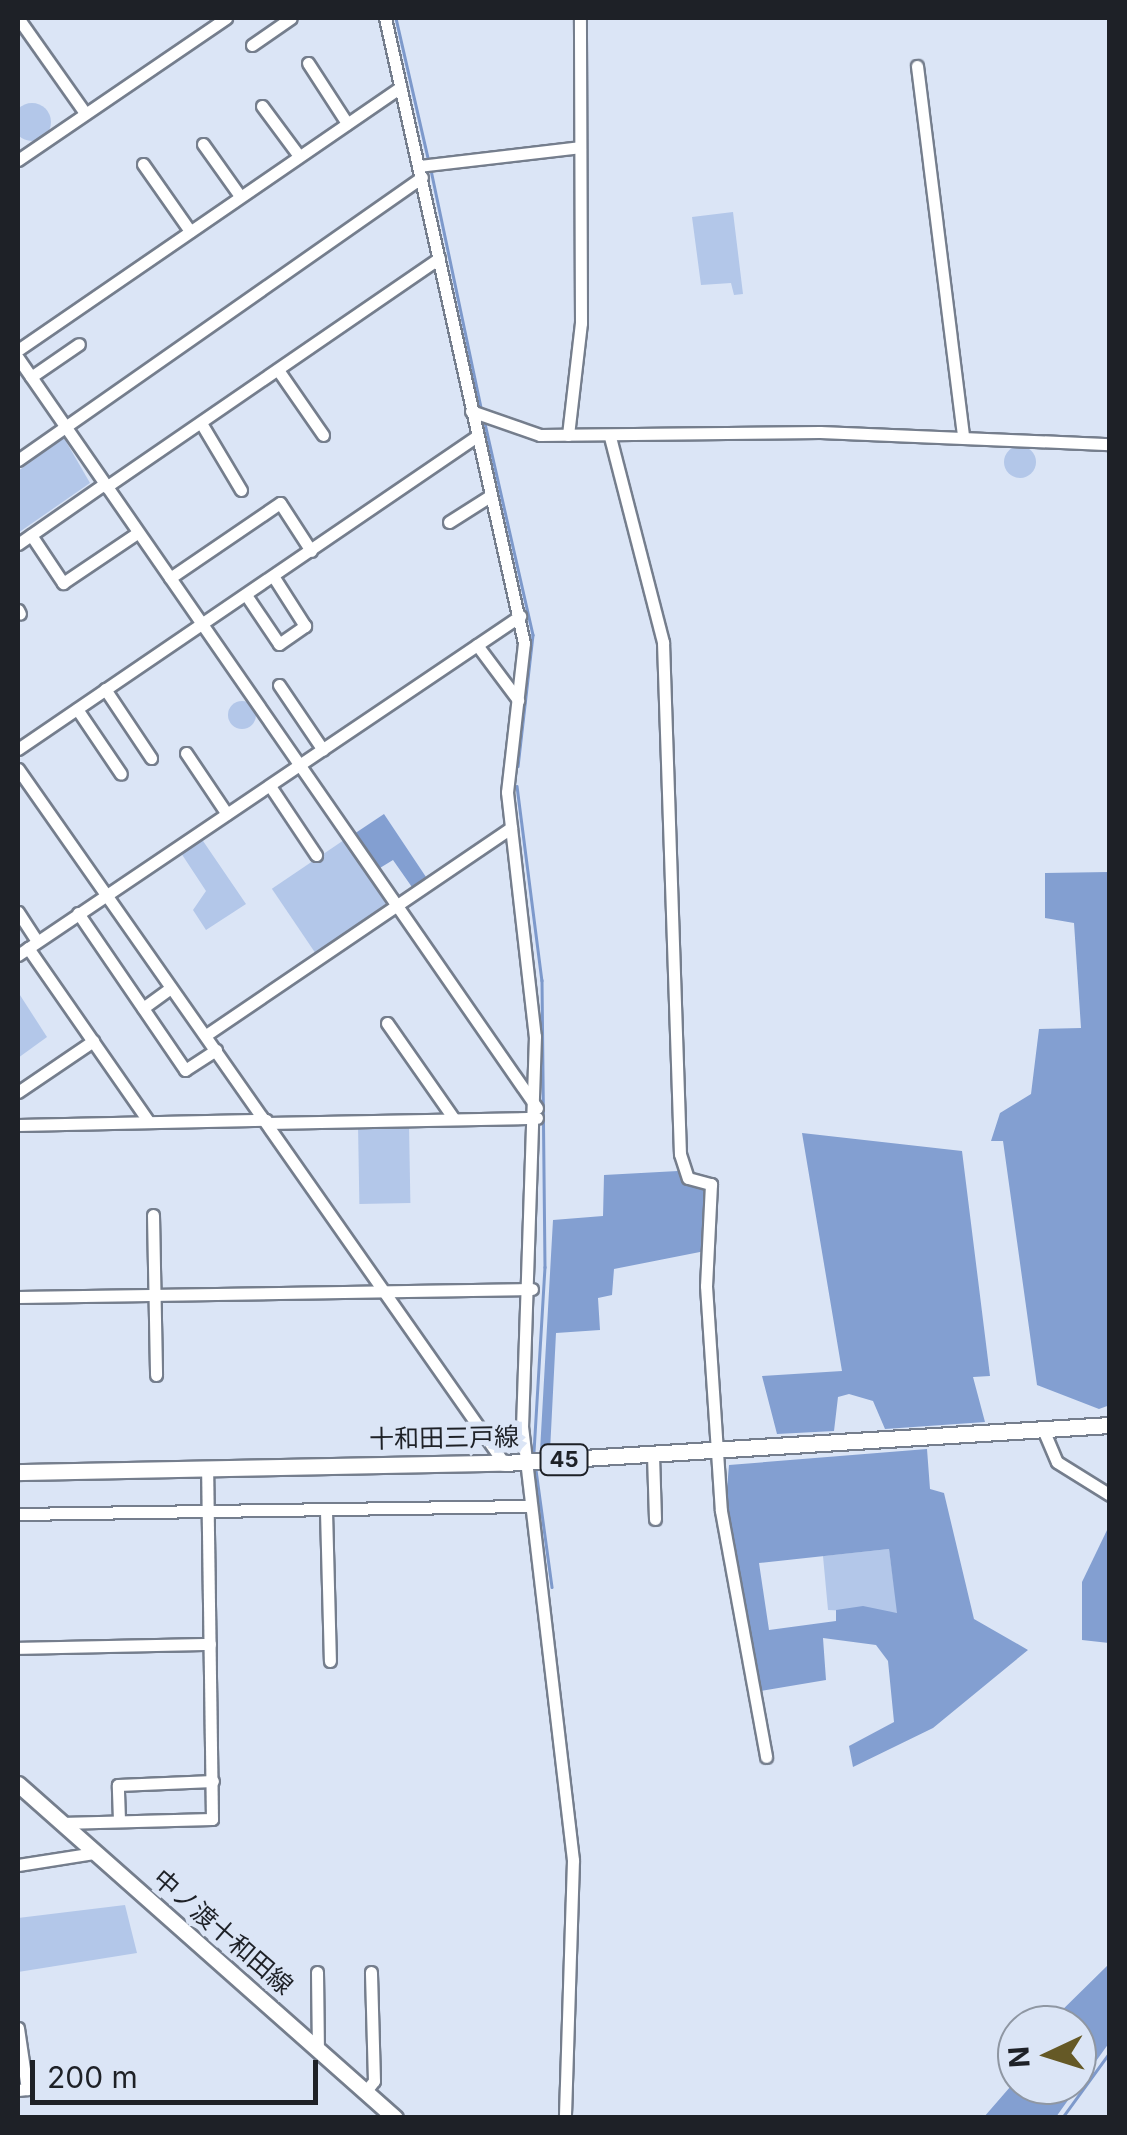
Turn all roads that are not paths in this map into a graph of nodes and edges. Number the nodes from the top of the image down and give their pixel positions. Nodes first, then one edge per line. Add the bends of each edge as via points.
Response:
1 (18, 18) edge
2 (226, 18) edge
3 (291, 18) edge
4 (385, 18) edge
5 (580, 18) edge
6 (252, 45) dead end
7 (308, 63) dead end
8 (917, 66) dead end
9 (400, 87) junction
10 (262, 106) dead end
11 (85, 113) junction
12 (348, 123) junction
13 (203, 144) dead end
14 (580, 147) junction
15 (299, 156) junction
16 (18, 160) edge
17 (143, 164) dead end
18 (426, 168) junction
19 (240, 196) junction
20 (190, 231) junction
21 (439, 258) junction
22 (79, 344) dead end
23 (18, 350) edge
24 (18, 358) edge
25 (278, 370) junction
26 (31, 378) junction
27 (479, 413) junction
28 (201, 423) junction
29 (63, 425) junction
30 (963, 434) junction
31 (323, 435) dead end
32 (568, 435) junction
33 (477, 436) junction
34 (610, 437) junction
35 (1110, 444) edge
36 (20, 453) edge
37 (105, 486) junction
38 (242, 490) dead end
39 (490, 496) junction
40 (450, 522) dead end
41 (138, 533) junction
42 (31, 535) junction
43 (18, 544) edge
44 (311, 551) junction
45 (273, 576) junction
46 (170, 578) junction
47 (246, 595) junction
48 (520, 616) junction
49 (202, 626) junction
50 (478, 645) junction
51 (279, 684) dead end
52 (105, 689) junction
53 (518, 700) junction
54 (77, 709) junction
55 (18, 749) edge
56 (323, 750) junction
57 (186, 754) dead end
58 (151, 758) dead end
59 (298, 767) junction
60 (18, 769) edge
61 (121, 774) dead end
62 (270, 786) junction
63 (227, 814) junction
64 (511, 828) junction
65 (316, 855) dead end
66 (106, 894) junction
67 (395, 906) junction
68 (18, 912) edge
69 (78, 913) junction
70 (28, 948) edge
71 (171, 988) junction
72 (142, 1008) junction
73 (387, 1022) dead end
74 (206, 1035) junction
75 (93, 1041) junction
76 (216, 1050) junction
77 (18, 1092) edge
78 (537, 1113) junction
79 (454, 1120) junction
80 (267, 1121) junction
81 (149, 1122) junction
82 (18, 1125) edge
83 (153, 1216) dead end
84 (532, 1289) junction
85 (386, 1291) junction
86 (154, 1296) junction
87 (18, 1297) edge
88 (156, 1375) dead end
89 (1110, 1425) edge
90 (1045, 1434) junction
91 (720, 1451) junction
92 (654, 1455) junction
93 (524, 1462) junction
94 (504, 1463) junction
95 (207, 1468) junction
96 (18, 1472) edge
97 (1110, 1496) edge
98 (530, 1506) junction
99 (326, 1510) junction
100 (207, 1512) junction
101 (18, 1514) edge
102 (655, 1519) dead end
103 (210, 1644) junction
104 (18, 1648) edge
105 (330, 1661) dead end
106 (766, 1757) dead end
107 (213, 1781) junction
108 (18, 1784) edge
109 (118, 1820) junction
110 (61, 1823) junction
111 (95, 1853) junction
112 (18, 1865) edge
113 (317, 1972) dead end
114 (371, 1972) dead end
115 (18, 2029) edge
116 (318, 2050) junction
117 (18, 2090) edge
118 (366, 2092) junction
119 (394, 2118) edge
120 (565, 2118) edge

1 - 11 street
2 - 11 street
3 - 6 street
4 - 9 street
5 - 14 street
7 - 12 street
8 - 30 street
9 - 12 street
9 - 18 street
10 - 15 street
11 - 16 street
12 - 15 street
13 - 19 street
14 - 18 street
14 - 32 street via 581,323
15 - 19 street
17 - 20 street
18 - 21 street
18 - 29 street
19 - 20 street
20 - 23 street
21 - 25 street
21 - 27 street
22 - 26 street
24 - 26 street
25 - 28 street
25 - 31 street
26 - 29 street
27 - 32 street via 519,430
27 - 33 street
28 - 37 street
28 - 38 street
29 - 36 street
29 - 37 street
30 - 34 street
30 - 35 street
32 - 34 street
33 - 39 street
33 - 44 street
34 - 91 street via 664,642 680,1154 688,1178 711,1184 706,1286
37 - 41 street
37 - 42 street
39 - 40 street
39 - 48 street
41 - 42 street via 63,583
41 - 46 street
42 - 43 street
44 - 45 street
44 - 46 street via 280,503
45 - 47 street
45 - 47 street via 304,626 279,644
46 - 49 street
47 - 49 street
48 - 50 street
48 - 53 street
49 - 52 street
49 - 59 street
50 - 53 street
50 - 56 street
51 - 56 street
52 - 54 street
52 - 58 street
53 - 64 street
54 - 55 street
54 - 61 street
56 - 59 street
57 - 63 street
59 - 62 street
59 - 67 street
60 - 66 street
62 - 63 street
62 - 65 street
63 - 66 street
64 - 67 street
64 - 78 street via 534,992
66 - 69 street
66 - 71 street
67 - 74 street
67 - 78 street
68 - 70 street
69 - 70 street
69 - 72 street
70 - 75 street
71 - 72 street
71 - 74 street
72 - 76 street via 185,1070
73 - 79 street
74 - 76 street
75 - 77 street
75 - 81 street
76 - 80 street
78 - 79 street
78 - 84 street
79 - 80 street
80 - 81 street
80 - 85 street
81 - 82 street
83 - 86 street
84 - 85 street
84 - 93 street
85 - 86 street
85 - 94 street
86 - 87 street
86 - 88 street
89 - 90 main road, 十和田三戸線 / 45
90 - 91 main road, 十和田三戸線 / 45
90 - 97 street via 1058,1462
91 - 92 main road, 十和田三戸線 / 45
91 - 106 street via 721,1511
92 - 93 main road, 十和田三戸線 / 45
92 - 102 street
93 - 94 main road, 十和田三戸線 / 45
93 - 98 street
94 - 95 main road, 十和田三戸線 / 45
95 - 96 main road, 十和田三戸線 / 45
95 - 100 street
98 - 99 street
98 - 120 street via 573,1860
99 - 100 street
99 - 105 street
100 - 101 street
100 - 103 street
103 - 104 street
103 - 107 street
107 - 109 street via 118,1784
107 - 109 street via 212,1820
108 - 110 main road, 中ノ渡十和田線
109 - 110 street
110 - 111 main road, 中ノ渡十和田線
111 - 112 street
111 - 116 main road, 中ノ渡十和田線
113 - 116 street
114 - 118 street via 374,2081
115 - 117 street via 27,2089
116 - 118 main road, 中ノ渡十和田線
118 - 119 main road, 中ノ渡十和田線

